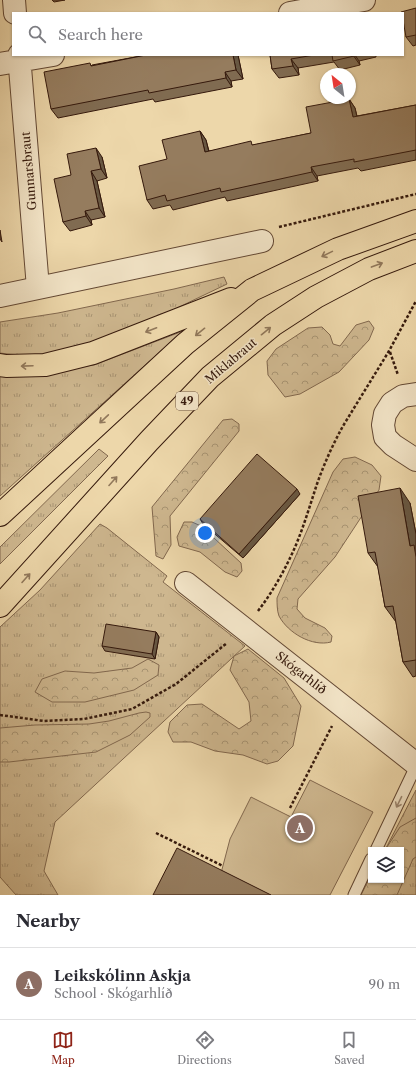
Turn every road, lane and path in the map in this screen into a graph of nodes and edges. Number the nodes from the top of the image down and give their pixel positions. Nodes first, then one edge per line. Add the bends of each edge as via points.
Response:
1 (14, 0) edge
2 (364, 0) edge
3 (15, 12) edge
4 (296, 12) edge
5 (46, 56) edge
6 (13, 60) edge
7 (416, 194) edge
8 (416, 221) edge
9 (262, 241) joint
10 (416, 251) edge
11 (38, 288) junction
12 (252, 290) junction
13 (0, 296) edge
14 (416, 301) edge
15 (389, 351) junction
16 (0, 365) edge
17 (406, 389) edge
18 (416, 460) edge
19 (0, 516) edge
20 (186, 583) dead end
21 (0, 606) edge
22 (243, 628) junction
23 (0, 714) edge
24 (334, 720) dead end
25 (416, 765) edge
26 (290, 808) dead end
27 (156, 833) dead end
28 (377, 847) edge
29 (368, 865) edge
30 (223, 866) dead end
31 (354, 895) edge

1 - 3 street
2 - 4 street
5 - 6 street
6 - 11 street, Gunnarsbraut
7 - 9 path via 275,228
8 -> 12 highway via 338,249
9 - 11 street
21 -> 10 highway, Miklabraut / 49 via 210,377 273,325 316,297 369,269
11 - 13 street
12 -> 16 highway via 93,352 45,365
12 -> 19 highway via 185,344
14 - 15 path
15 - 17 path
15 - 22 path via 338,436 291,556 270,594
17 - 18 street via 392,403 385,414 383,425 385,437
20 - 22 street, Skógarhlíð
22 - 23 path via 176,684 132,709 84,719 44,721
22 - 25 street, Skógarhlíð
24 - 26 path
25 -> 28 lane
27 - 30 path
29 - 31 lane

